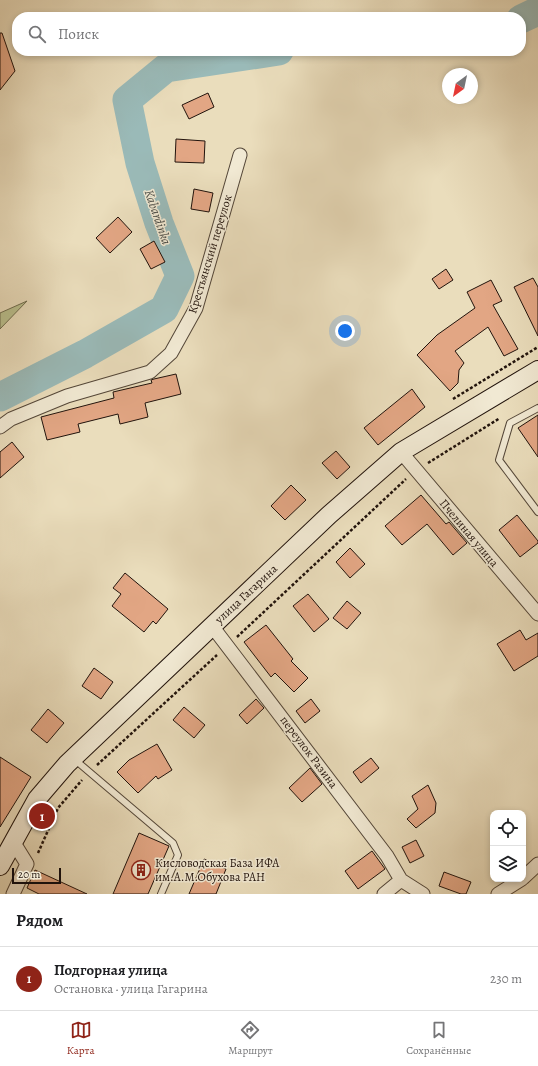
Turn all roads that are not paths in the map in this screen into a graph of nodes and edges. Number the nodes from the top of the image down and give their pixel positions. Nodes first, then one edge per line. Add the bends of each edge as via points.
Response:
1 (240, 155) dead end
2 (538, 370) edge
3 (538, 408) edge
4 (0, 427) edge
5 (400, 452) junction
6 (538, 512) edge
7 (538, 614) edge
8 (212, 626) junction
9 (73, 758) junction
10 (14, 843) junction
11 (538, 864) edge
12 (0, 866) edge
13 (526, 876) edge
14 (401, 880) junction
15 (518, 882) edge
16 (13, 894) edge
17 (161, 894) edge
18 (384, 894) edge
19 (423, 894) edge
20 (498, 894) edge

1 - 4 street, Крестьянский переулок via 196,308 171,353 150,372 66,396 11,419
2 - 5 street, улица Гагарина
3 - 6 lane via 510,423 499,460
5 - 7 street, Пчелиная улица
5 - 8 street, улица Гагарина
8 - 9 street, улица Гагарина
8 - 14 street, переулок Разина via 387,856
9 - 10 street, улица Гагарина via 37,799
9 - 17 lane via 173,843 178,855
10 - 12 street, улица Гагарина
10 - 16 street via 27,864
11 - 13 street
14 - 18 street
14 - 19 street
15 - 20 street

